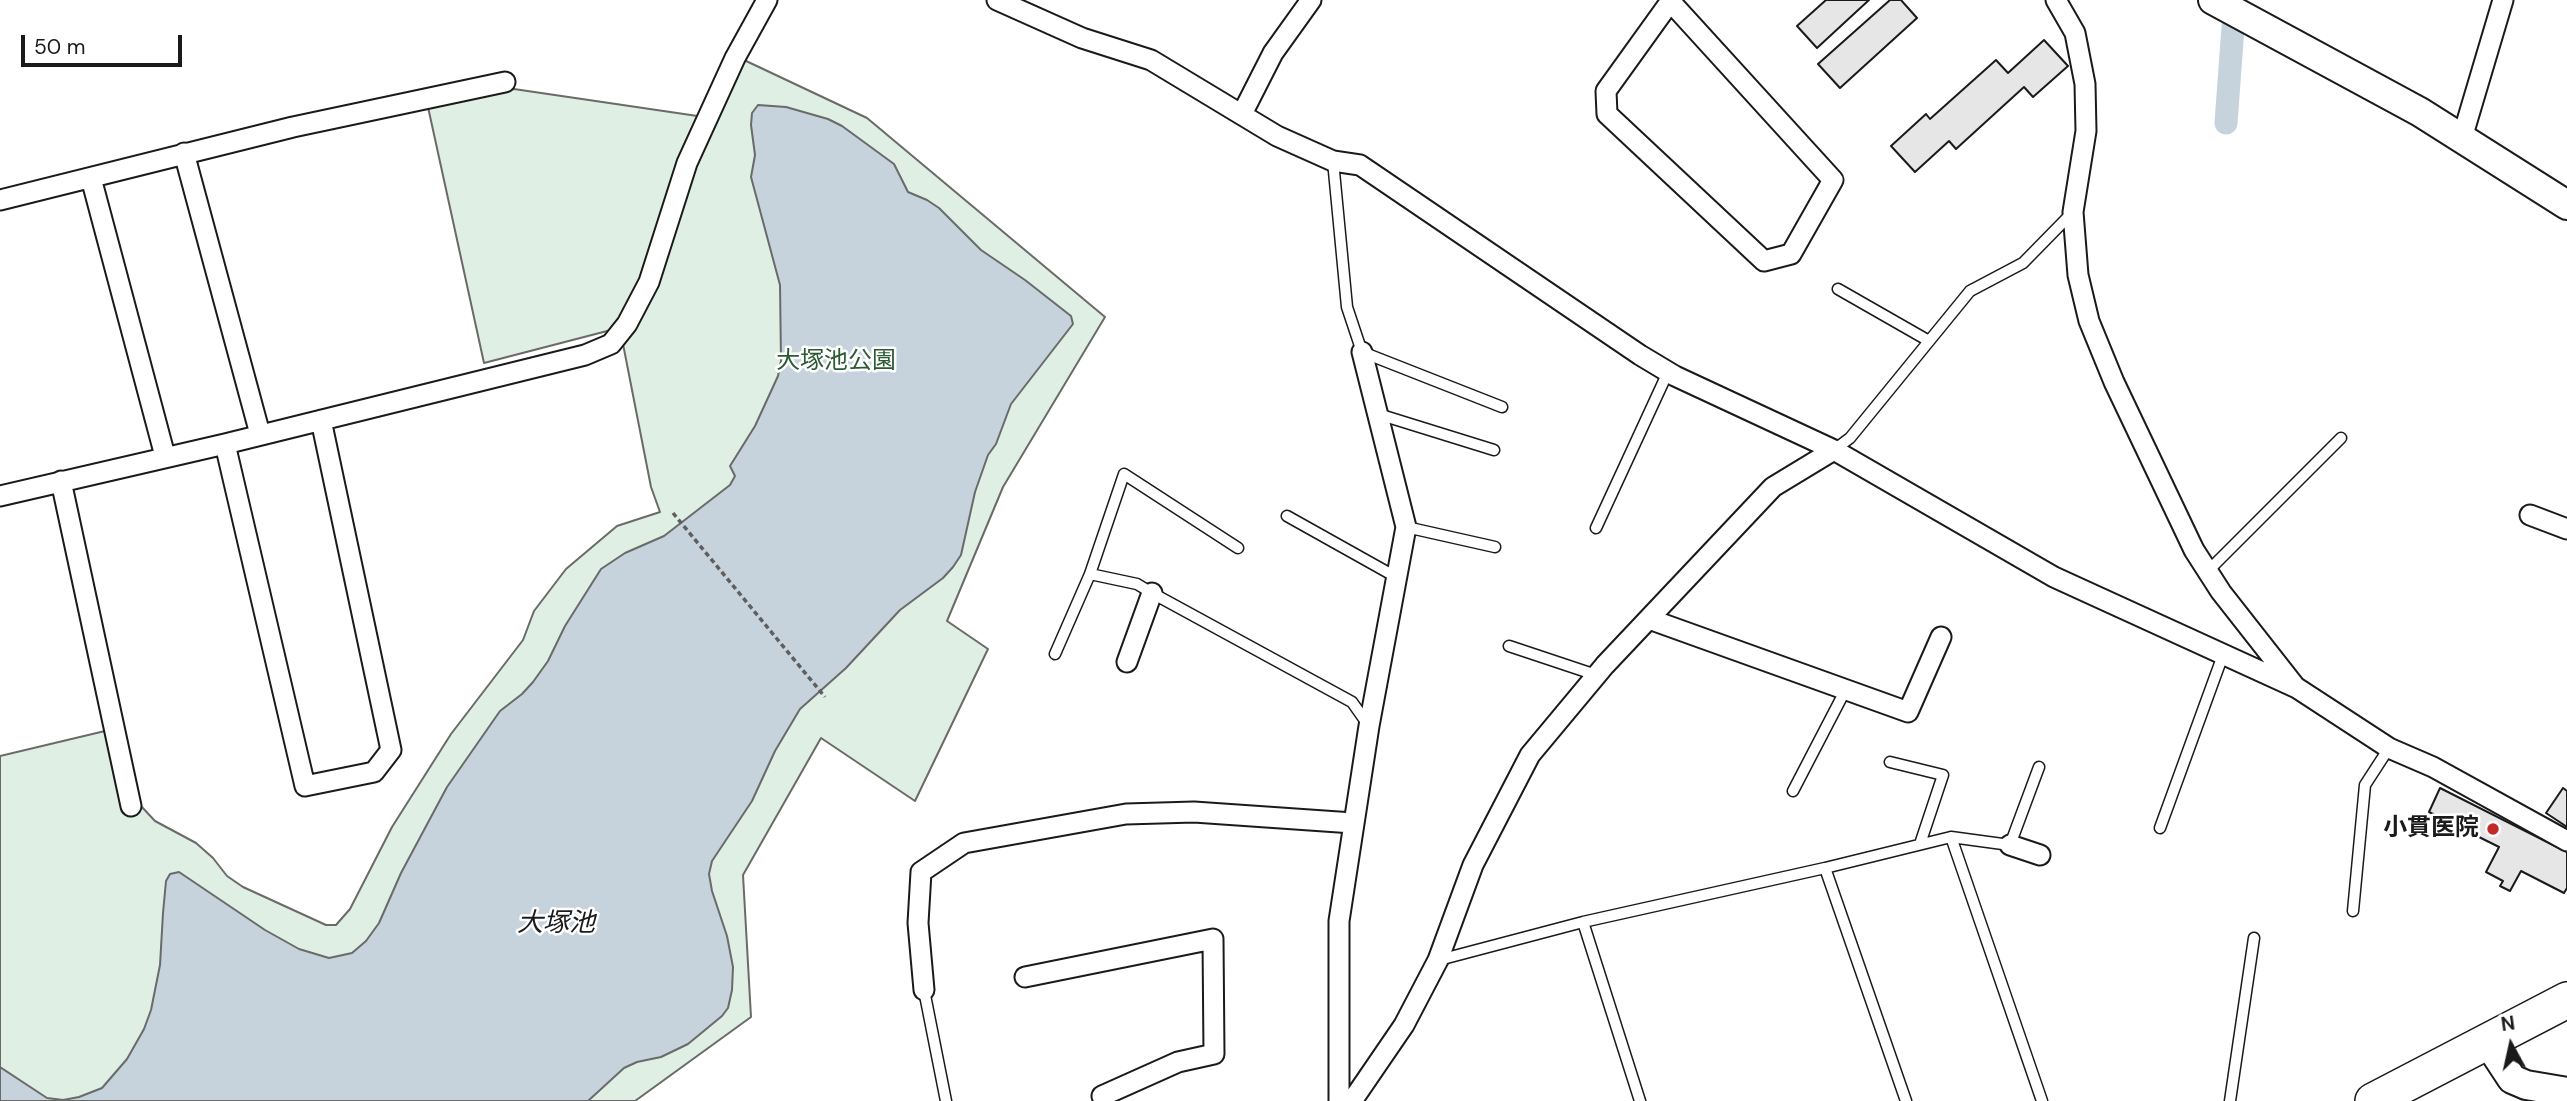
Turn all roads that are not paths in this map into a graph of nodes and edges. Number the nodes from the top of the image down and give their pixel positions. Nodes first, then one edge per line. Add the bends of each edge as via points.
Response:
1 (767, 0) edge
2 (997, 0) edge
3 (1311, 0) edge
4 (2057, 0) edge
5 (2503, 0) edge
6 (1670, 1) edge
7 (2221, 4) edge
8 (505, 82) dead end
9 (1242, 114) junction
10 (2462, 138) junction
11 (184, 153) junction
12 (1333, 161) junction
13 (91, 178) junction
14 (0, 201) edge
15 (2567, 205) edge
16 (2073, 212) junction
17 (1838, 289) dead end
18 (1929, 341) junction
19 (1362, 352) junction
20 (1668, 372) junction
21 (1502, 407) dead end
22 (1378, 414) junction
23 (320, 420) junction
24 (260, 434) junction
25 (2341, 438) dead end
26 (225, 444) junction
27 (1494, 450) dead end
28 (1834, 450) junction
29 (165, 456) junction
30 (61, 481) junction
31 (0, 496) edge
32 (2530, 515) dead end
33 (1287, 516) dead end
34 (1406, 527) junction
35 (1596, 528) dead end
36 (2567, 529) edge
37 (1494, 547) dead end
38 (1238, 548) dead end
39 (2207, 570) junction
40 (1090, 574) junction
41 (1396, 577) junction
42 (1152, 593) junction
43 (1649, 619) junction
44 (1941, 637) dead end
45 (1509, 646) dead end
46 (1055, 654) dead end
47 (2223, 655) junction
48 (1127, 662) dead end
49 (1597, 675) junction
50 (2297, 688) junction
51 (1846, 689) junction
52 (1369, 726) junction
53 (2389, 748) junction
54 (1890, 762) dead end
55 (2039, 767) dead end
56 (1793, 792) dead end
57 (131, 806) dead end
58 (1353, 823) junction
59 (2160, 828) dead end
60 (1951, 836) junction
61 (2567, 841) edge
62 (1920, 844) junction
63 (2010, 845) junction
64 (2040, 855) dead end
65 (1825, 868) junction
66 (2353, 911) dead end
67 (1583, 922) junction
68 (2253, 937) dead end
69 (1438, 960) junction
70 (1025, 977) dead end
71 (923, 990) joint
72 (2567, 1000) edge
73 (2487, 1041) junction
74 (2567, 1092) edge
75 (946, 1101) edge
76 (1105, 1101) edge
77 (1339, 1101) edge
78 (1352, 1101) edge
79 (1640, 1101) edge
80 (1906, 1101) edge
81 (2042, 1101) edge
82 (2230, 1101) edge
83 (2373, 1101) edge

1 - 23 street via 687,163 649,282 611,344 585,355
2 - 9 street via 1082,38 1151,60
3 - 9 street via 1273,52
4 - 16 street via 2075,33 2085,85 2086,131
5 - 10 street
6 - 6 street via 1833,180 1791,254 1764,261 1607,114 1605,91
7 - 10 street
8 - 11 street
9 - 12 street
10 - 15 street
11 - 13 street
11 - 24 street
12 - 19 lane via 1347,307
12 - 20 street via 1360,165
13 - 14 street
13 - 29 street
16 - 18 lane via 2023,263 1970,291
16 - 39 street via 2078,275 2089,321 2114,382
17 - 18 lane
18 - 28 lane via 1850,438
19 - 21 lane
19 - 22 street
20 - 28 street
20 - 35 lane
22 - 27 lane
22 - 34 street
23 - 24 street
23 - 26 street via 390,750 374,772 305,786
24 - 26 street
25 - 39 lane
26 - 29 street
28 - 43 street via 1773,487
28 - 47 street via 2054,577
29 - 30 street
30 - 31 street
30 - 57 street
32 - 36 street
33 - 41 lane
34 - 37 lane
34 - 41 street
38 - 40 lane via 1124,474
39 - 50 street
40 - 42 lane via 1137,584
40 - 46 lane
41 - 52 street
42 - 48 street
42 - 52 lane via 1352,702
43 - 49 street
43 - 51 street
44 - 51 street via 1908,712
45 - 49 lane
47 - 50 street
47 - 59 lane
49 - 69 street via 1530,755 1473,865
50 - 53 street
51 - 56 lane
52 - 58 street
53 - 61 street via 2433,767
53 - 66 lane via 2365,785
54 - 62 lane via 1943,775
55 - 63 lane
58 - 71 street via 1194,812 1126,814 964,843 921,872
58 - 77 street via 1339,921
60 - 62 lane
60 - 63 lane
60 - 81 lane
62 - 65 lane
63 - 64 street
65 - 67 lane
65 - 80 lane
67 - 69 lane
67 - 79 lane
68 - 82 lane
69 - 78 street via 1404,1025
70 - 76 street via 1213,939 1214,1054 1178,1062 1102,1096
71 - 75 lane
72 - 73 highway
73 - 74 street via 2512,1079
73 - 83 highway

